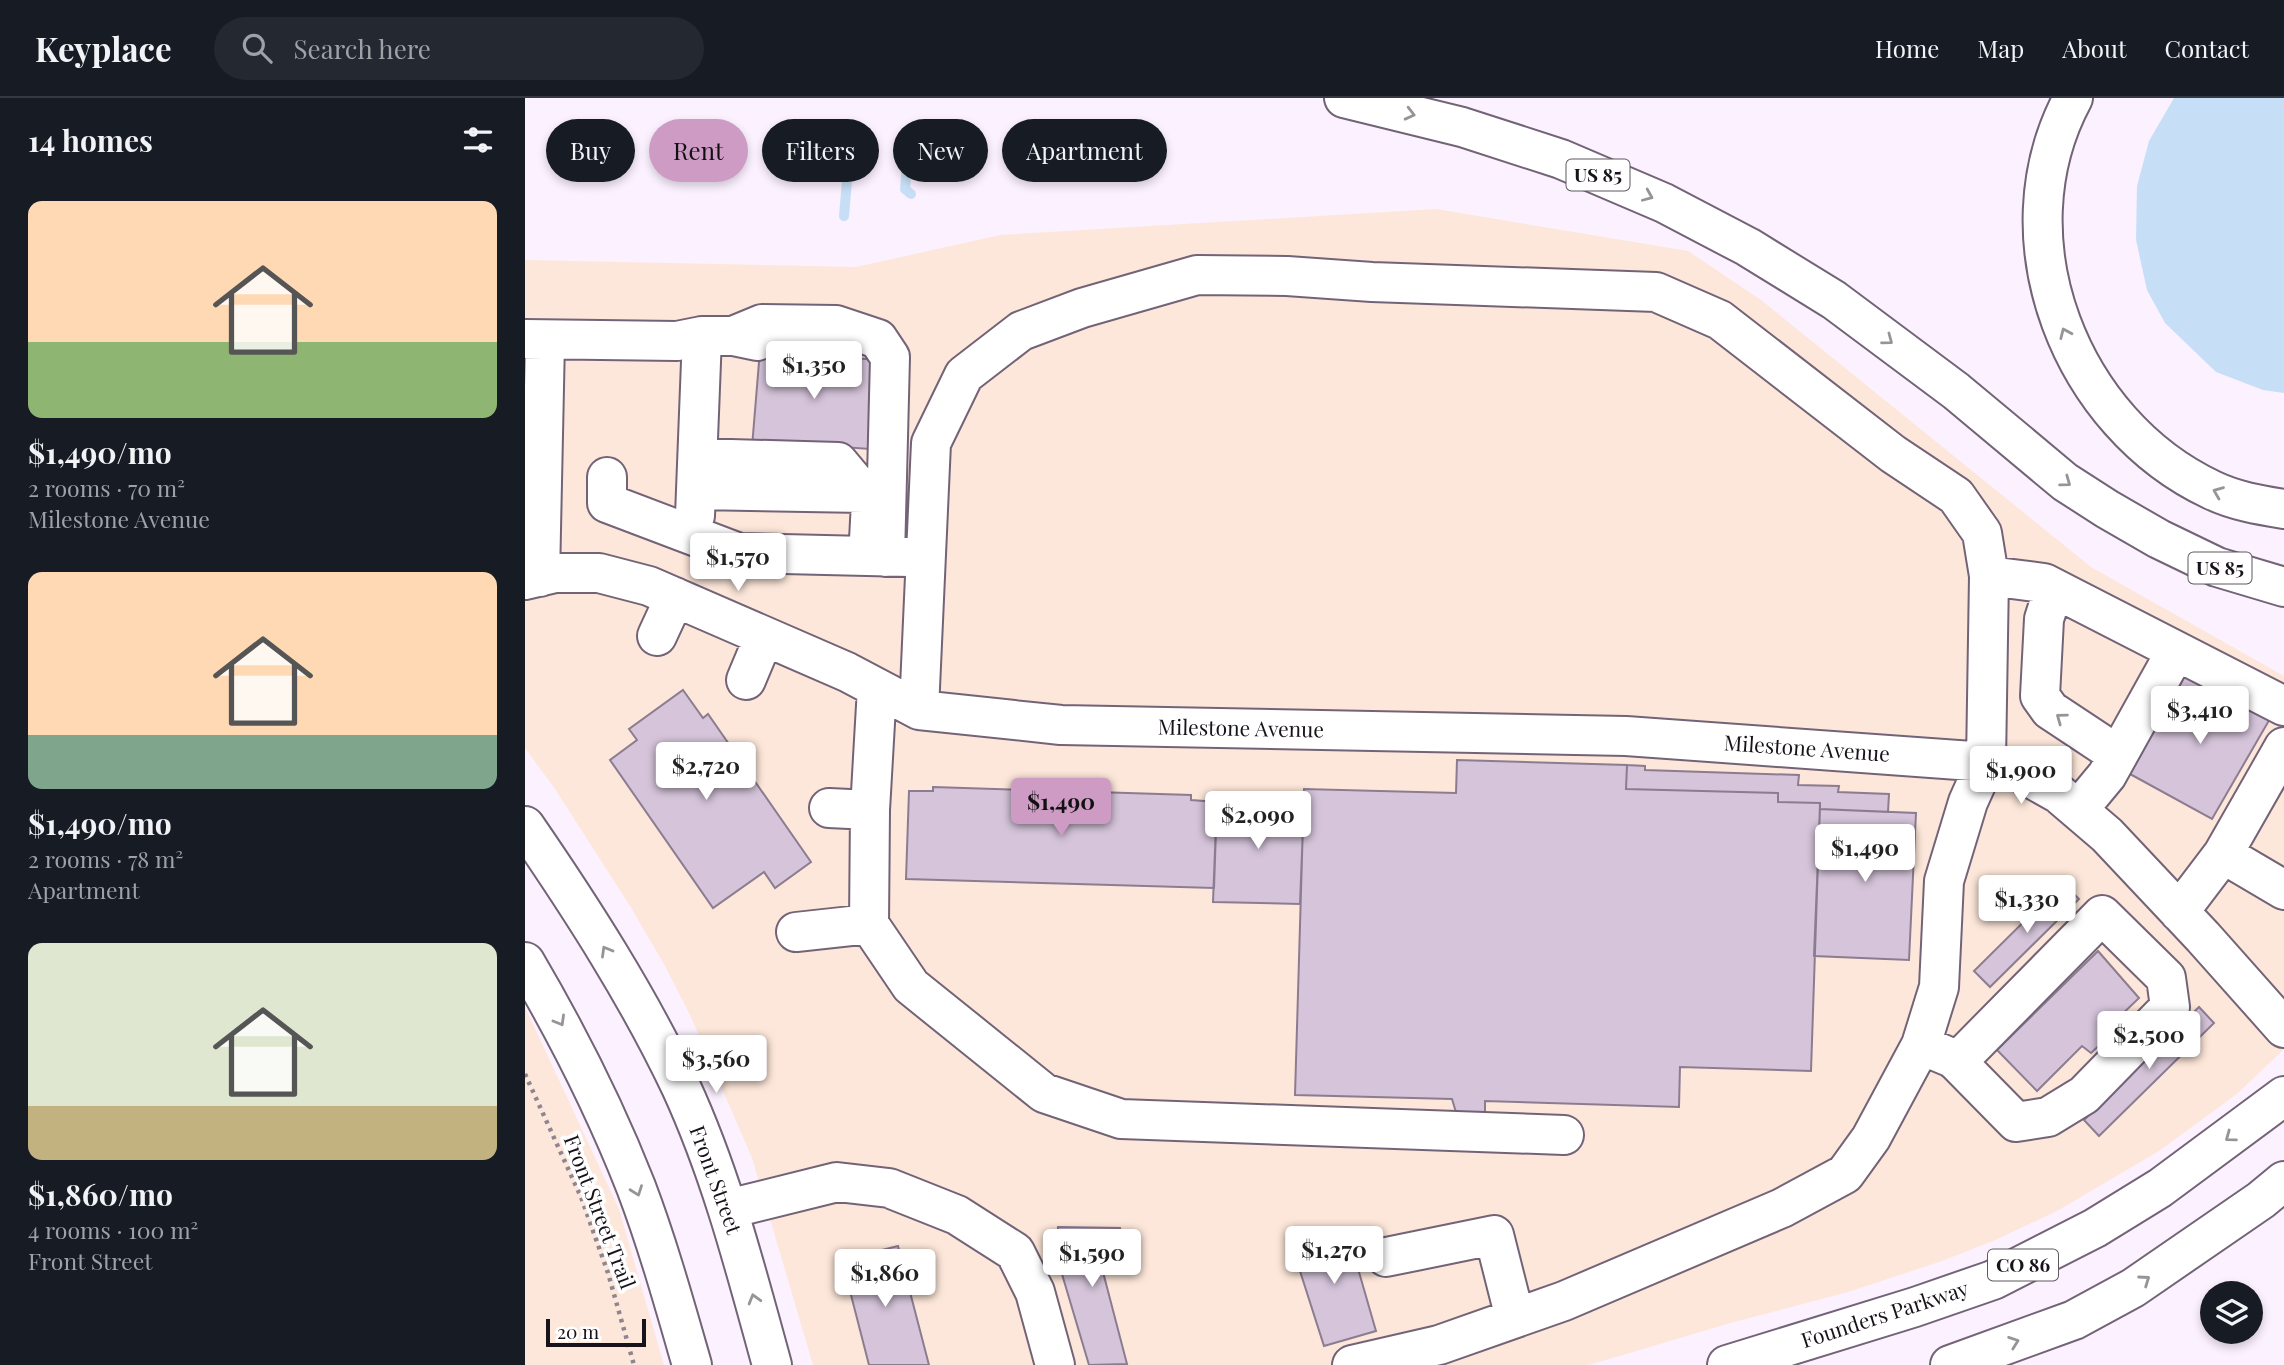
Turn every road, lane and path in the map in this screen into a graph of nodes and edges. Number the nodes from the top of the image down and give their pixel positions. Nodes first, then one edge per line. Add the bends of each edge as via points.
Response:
1 (1343, 98) edge
2 (2073, 98) edge
3 (718, 336) junction
4 (535, 340) edge
5 (697, 474) junction
6 (607, 477) dead end
7 (868, 481) junction
8 (2284, 509) edge
9 (691, 535) junction
10 (877, 557) junction
11 (926, 558) junction
12 (1989, 576) junction
13 (533, 579) edge
14 (2284, 587) edge
15 (2054, 588) junction
16 (675, 597) junction
17 (657, 636) dead end
18 (764, 636) junction
19 (2176, 651) junction
20 (746, 680) dead end
21 (877, 688) junction
22 (2284, 706) edge
23 (919, 710) junction
24 (2284, 747) edge
25 (2118, 755) junction
26 (1986, 762) junction
27 (829, 808) dead end
28 (870, 810) junction
29 (2078, 810) junction
30 (525, 826) edge
31 (2223, 853) junction
32 (2284, 890) edge
33 (2169, 901) junction
34 (869, 924) junction
35 (796, 932) dead end
36 (2120, 933) junction
37 (525, 962) edge
38 (2284, 1028) edge
39 (1921, 1045) junction
40 (1957, 1062) junction
41 (525, 1074) edge
42 (2284, 1096) edge
43 (1564, 1135) dead end
44 (2284, 1181) edge
45 (728, 1209) junction
46 (1386, 1257) dead end
47 (1515, 1318) junction
48 (634, 1365) edge
49 (692, 1365) edge
50 (772, 1365) edge
51 (1055, 1365) edge
52 (1352, 1365) edge
53 (1727, 1365) edge
54 (1950, 1365) edge

1 -> 14 main road, US 85 via 1462,127 1561,159 1664,203 1834,300 1956,391 2075,489 2217,567
8 -> 2 main road via 2251,504 2213,490 2167,465 2110,411 2081,368 2059,319 2044,254 2043,200 2053,148
3 - 4 main road via 677,341
3 - 5 main road
3 - 7 main road via 762,324 836,325 878,339 890,357
4 - 13 main road
5 - 7 main road
5 - 9 main road
6 - 9 main road via 607,503
7 - 10 main road
9 - 10 main road via 739,553
10 - 11 main road
11 - 12 main road via 931,443 964,375 1020,331 1082,307 1197,275 1287,276 1656,292 1720,320 1893,454 1956,496 1982,533
11 - 23 main road
12 - 15 main road
12 - 26 main road
13 - 16 main road, Milestone Avenue via 555,573 599,573
15 - 19 main road
25 -> 15 main road via 2050,710 2041,696 2045,619
16 - 17 main road
16 - 18 main road, Milestone Avenue
18 - 20 main road
18 - 21 main road, Milestone Avenue
19 - 22 main road
19 - 25 main road
21 - 23 main road, Milestone Avenue
21 - 28 main road
23 - 26 main road, Milestone Avenue via 1062,726 1626,736
24 - 31 main road
25 - 29 main road
26 - 29 main road, Milestone Avenue via 2020,772
26 - 39 main road via 1968,802 1944,881 1939,987
27 - 28 main road
28 - 34 main road
29 - 33 main road, Milestone Avenue
45 -> 30 main road, Front Street via 681,1087 599,939
31 - 32 main road
31 - 33 main road
33 - 36 main road
33 - 38 main road, Milestone Avenue
34 - 35 main road
34 - 43 main road via 911,986 1044,1093 1121,1119
36 - 40 main road via 2102,915
36 - 40 main road via 2166,978 2170,1007 2084,1095 2048,1117 2016,1122
37 -> 49 main road via 568,1035 612,1128 637,1190
39 - 40 main road
39 - 47 main road via 1871,1138 1845,1174 1782,1209
41 - 48 path, Front Street Trail via 581,1197
42 -> 53 main road, Founders Parkway / CO 86 via 2160,1188 2095,1228 1993,1280
54 -> 44 main road via 2074,1320 2133,1288
50 -> 45 main road, Front Street
45 - 51 main road via 837,1182 889,1188 957,1215 1015,1252 1035,1292
46 - 47 main road via 1493,1235
47 - 52 main road via 1439,1346

